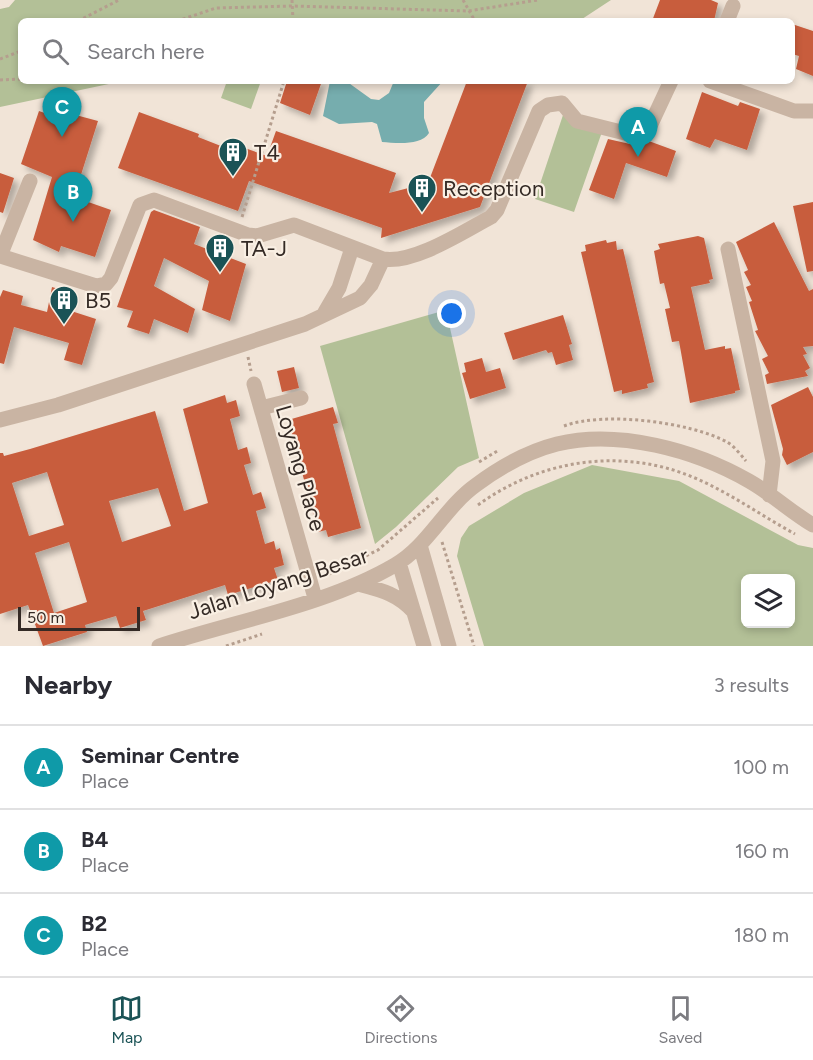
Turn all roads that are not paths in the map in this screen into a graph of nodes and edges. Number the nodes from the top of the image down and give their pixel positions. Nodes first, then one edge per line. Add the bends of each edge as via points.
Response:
1 (733, 6) dead end
2 (728, 18) edge
3 (670, 84) edge
4 (718, 84) edge
5 (813, 111) edge
6 (30, 181) dead end
7 (352, 248) junction
8 (728, 249) dead end
9 (383, 259) junction
10 (326, 312) junction
11 (254, 384) road end
12 (302, 398) dead end
13 (261, 408) junction
14 (0, 420) edge
15 (769, 495) junction
16 (813, 525) edge
17 (420, 545) junction
18 (399, 563) junction
19 (358, 584) junction
20 (315, 598) junction
21 (416, 614) junction
22 (159, 646) edge
23 (424, 646) edge
24 (449, 646) edge

1 - 2 street
3 - 9 street via 650,126 629,134 577,121 562,103 548,105 539,111 491,217 405,258
4 - 5 street via 794,111
6 - 7 street via 0,256 96,286 111,278 136,212 147,201 164,202 257,236 294,225
7 - 9 street
7 - 10 street via 339,288
8 - 15 street via 773,461
9 - 10 street via 360,298
10 - 14 street via 305,324 58,405
11 - 13 street, Loyang Place
12 - 13 street
13 - 20 street, Loyang Place
15 - 16 street, Jalan Loyang Besar
15 - 17 street, Jalan Loyang Besar via 749,481 698,458 648,443 613,439 557,444 515,461 474,486
17 - 18 street, Jalan Loyang Besar
17 - 24 street
18 - 19 street, Jalan Loyang Besar
18 - 21 street
19 - 20 street, Jalan Loyang Besar
19 - 21 street via 402,599
20 - 22 street, Jalan Loyang Besar
21 - 23 street

